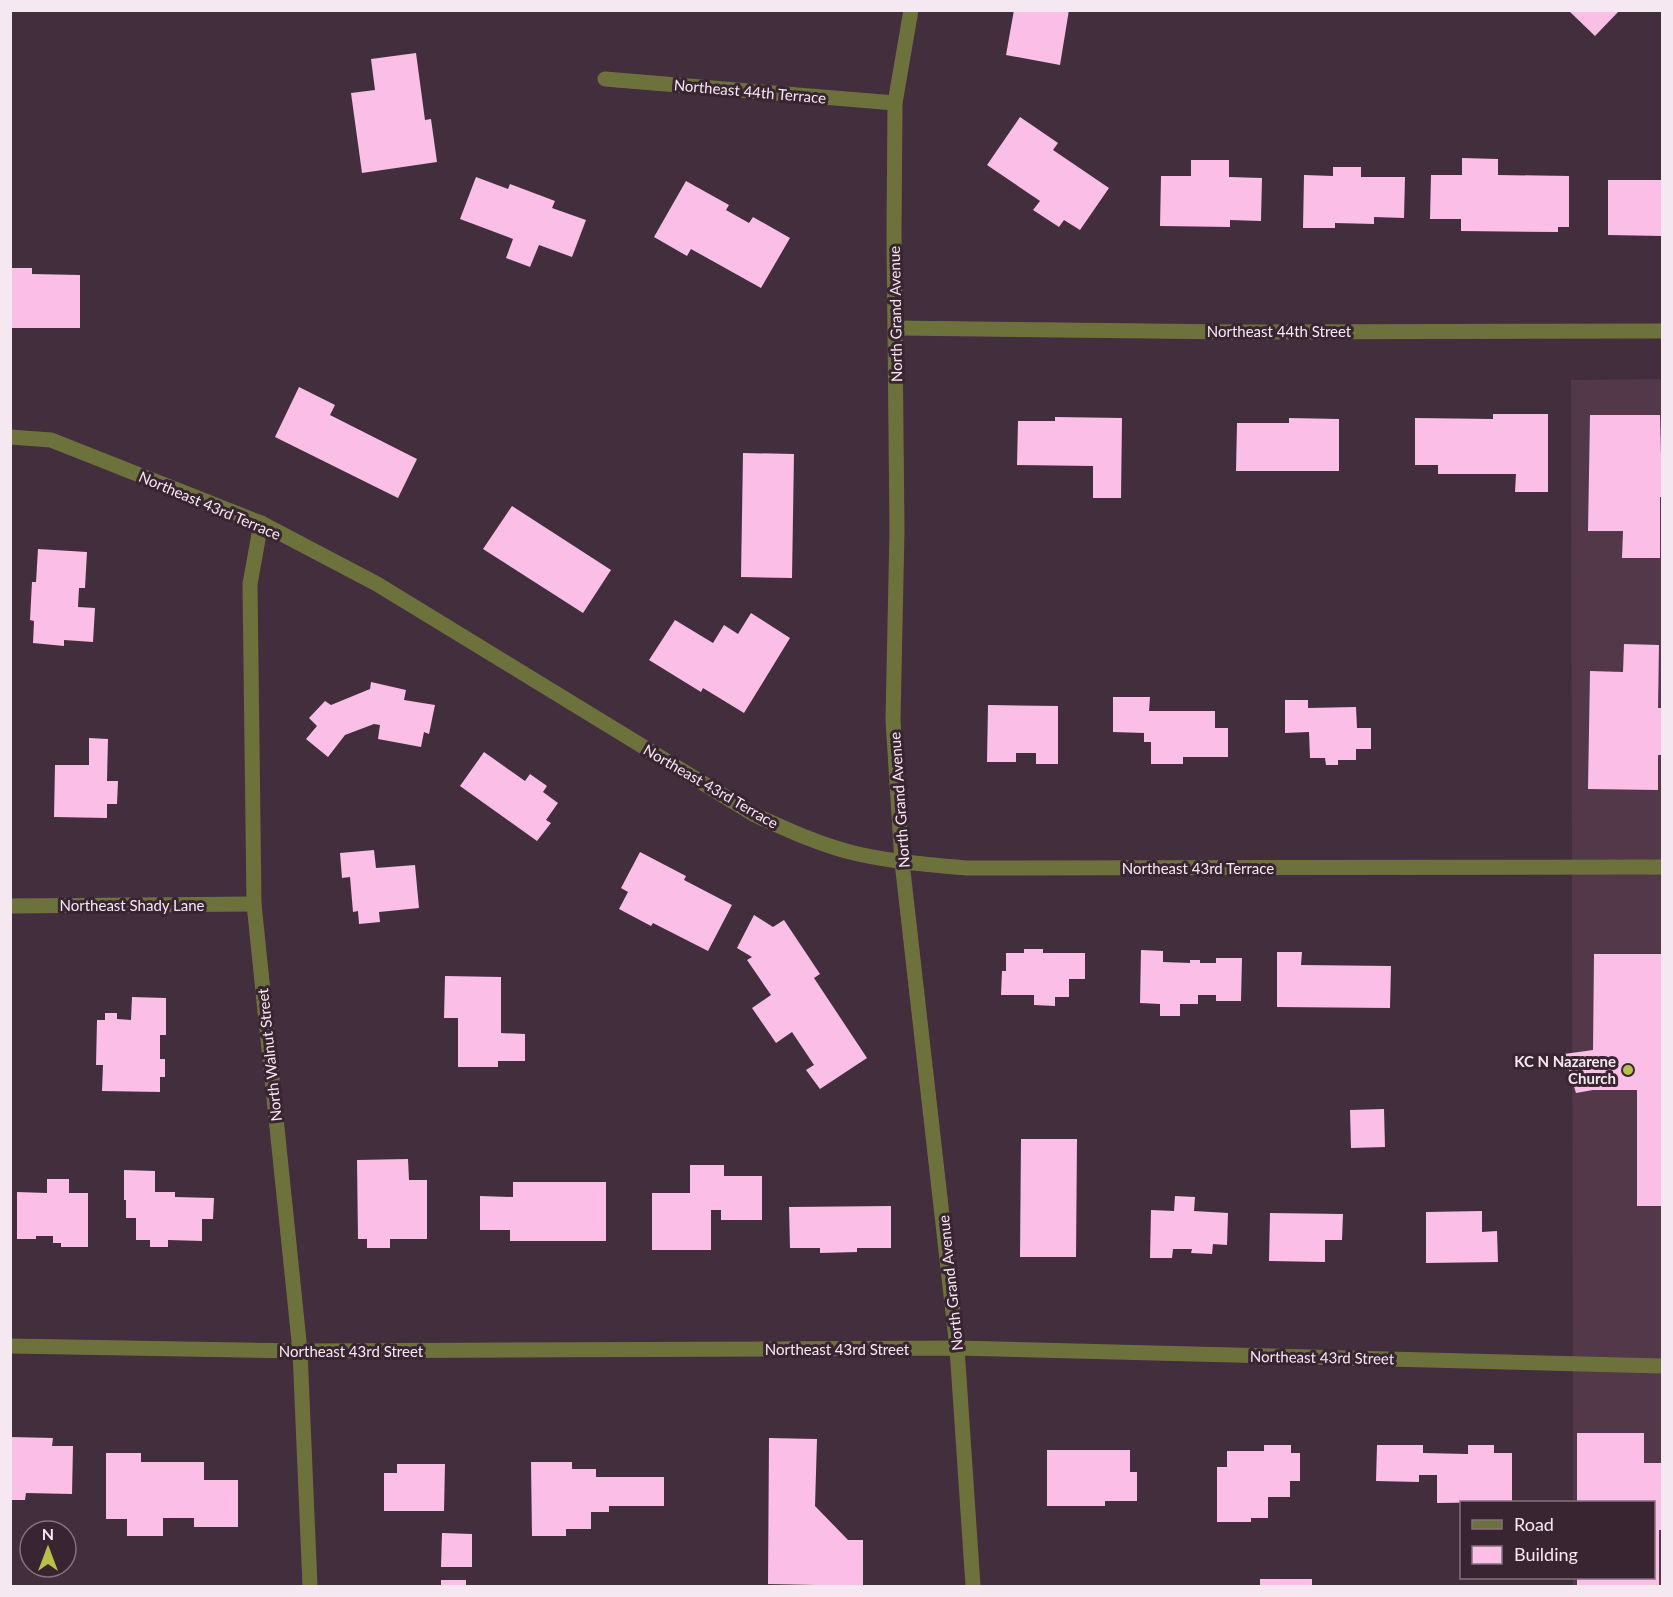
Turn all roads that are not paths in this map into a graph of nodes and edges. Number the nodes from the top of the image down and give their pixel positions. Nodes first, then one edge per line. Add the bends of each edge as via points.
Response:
1 (911, 10) edge
2 (605, 79) dead end
3 (895, 103) junction
4 (896, 328) junction
5 (1662, 331) edge
6 (10, 437) edge
7 (261, 523) junction
8 (902, 862) junction
9 (1662, 867) edge
10 (254, 904) junction
11 (10, 906) edge
12 (10, 1346) edge
13 (957, 1348) junction
14 (300, 1352) junction
15 (1662, 1366) edge
16 (310, 1587) edge
17 (974, 1587) edge

1 - 3 street, North Grand Avenue
2 - 3 street, Northeast 44th Terrace
3 - 4 street, North Grand Avenue
4 - 5 street, Northeast 44th Street
4 - 8 street, North Grand Avenue via 893,720
6 - 7 street, Northeast 43rd Terrace via 51,440
7 - 8 street, Northeast 43rd Terrace via 377,584 755,815 856,854
7 - 10 street, North Walnut Street via 250,584
8 - 9 street, Northeast 43rd Terrace via 967,868
8 - 13 street, North Grand Avenue
10 - 11 street, Northeast Shady Lane
10 - 14 street, North Walnut Street
12 - 14 street, Northeast 43rd Street
13 - 14 street, Northeast 43rd Street
13 - 15 street, Northeast 43rd Street
13 - 17 street, North Grand Avenue
14 - 16 street, North Walnut Street

